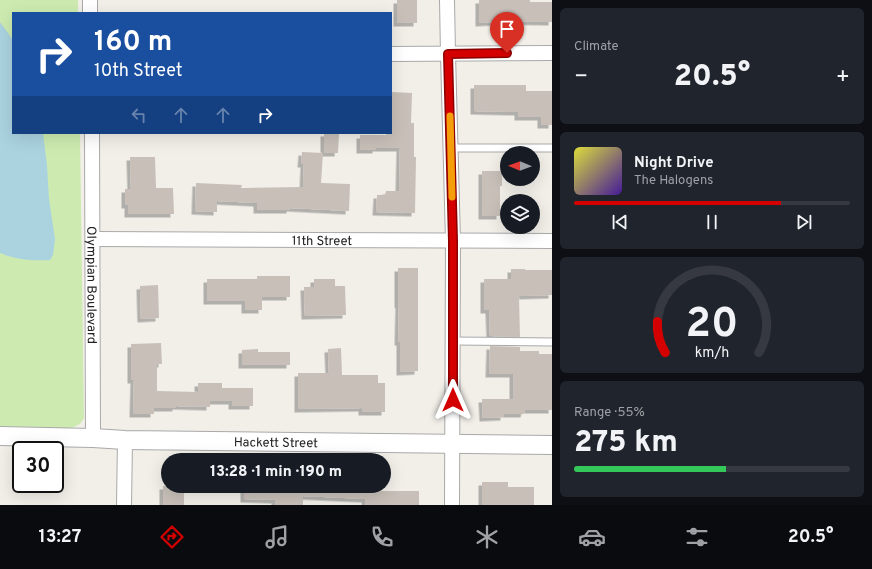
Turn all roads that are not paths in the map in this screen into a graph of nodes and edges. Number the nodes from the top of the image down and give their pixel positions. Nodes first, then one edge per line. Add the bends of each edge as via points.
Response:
1 (90, 0) edge
2 (447, 0) edge
3 (90, 12) edge
4 (552, 53) edge
5 (392, 54) edge
6 (448, 54) junction
7 (92, 134) edge
8 (450, 148) junction
9 (552, 148) edge
10 (92, 239) junction
11 (453, 241) junction
12 (552, 241) edge
13 (453, 341) junction
14 (552, 342) edge
15 (0, 436) edge
16 (93, 438) junction
17 (125, 440) junction
18 (452, 444) junction
19 (552, 446) edge
20 (124, 505) edge
21 (452, 505) edge

1 - 3 street
2 - 6 street
4 - 6 street
5 - 6 street
6 - 8 street
7 - 10 street, Olympian Boulevard
8 - 9 lane
8 - 11 street
10 - 11 street, 11th Street
10 - 16 street, Olympian Boulevard
11 - 12 street, 11th Street
11 - 13 street
13 - 14 lane
13 - 18 street
15 - 16 street, Hackett Street
16 - 17 street, Hackett Street
17 - 18 street, Hackett Street
17 - 20 street
18 - 19 street, Hackett Street
18 - 21 street

